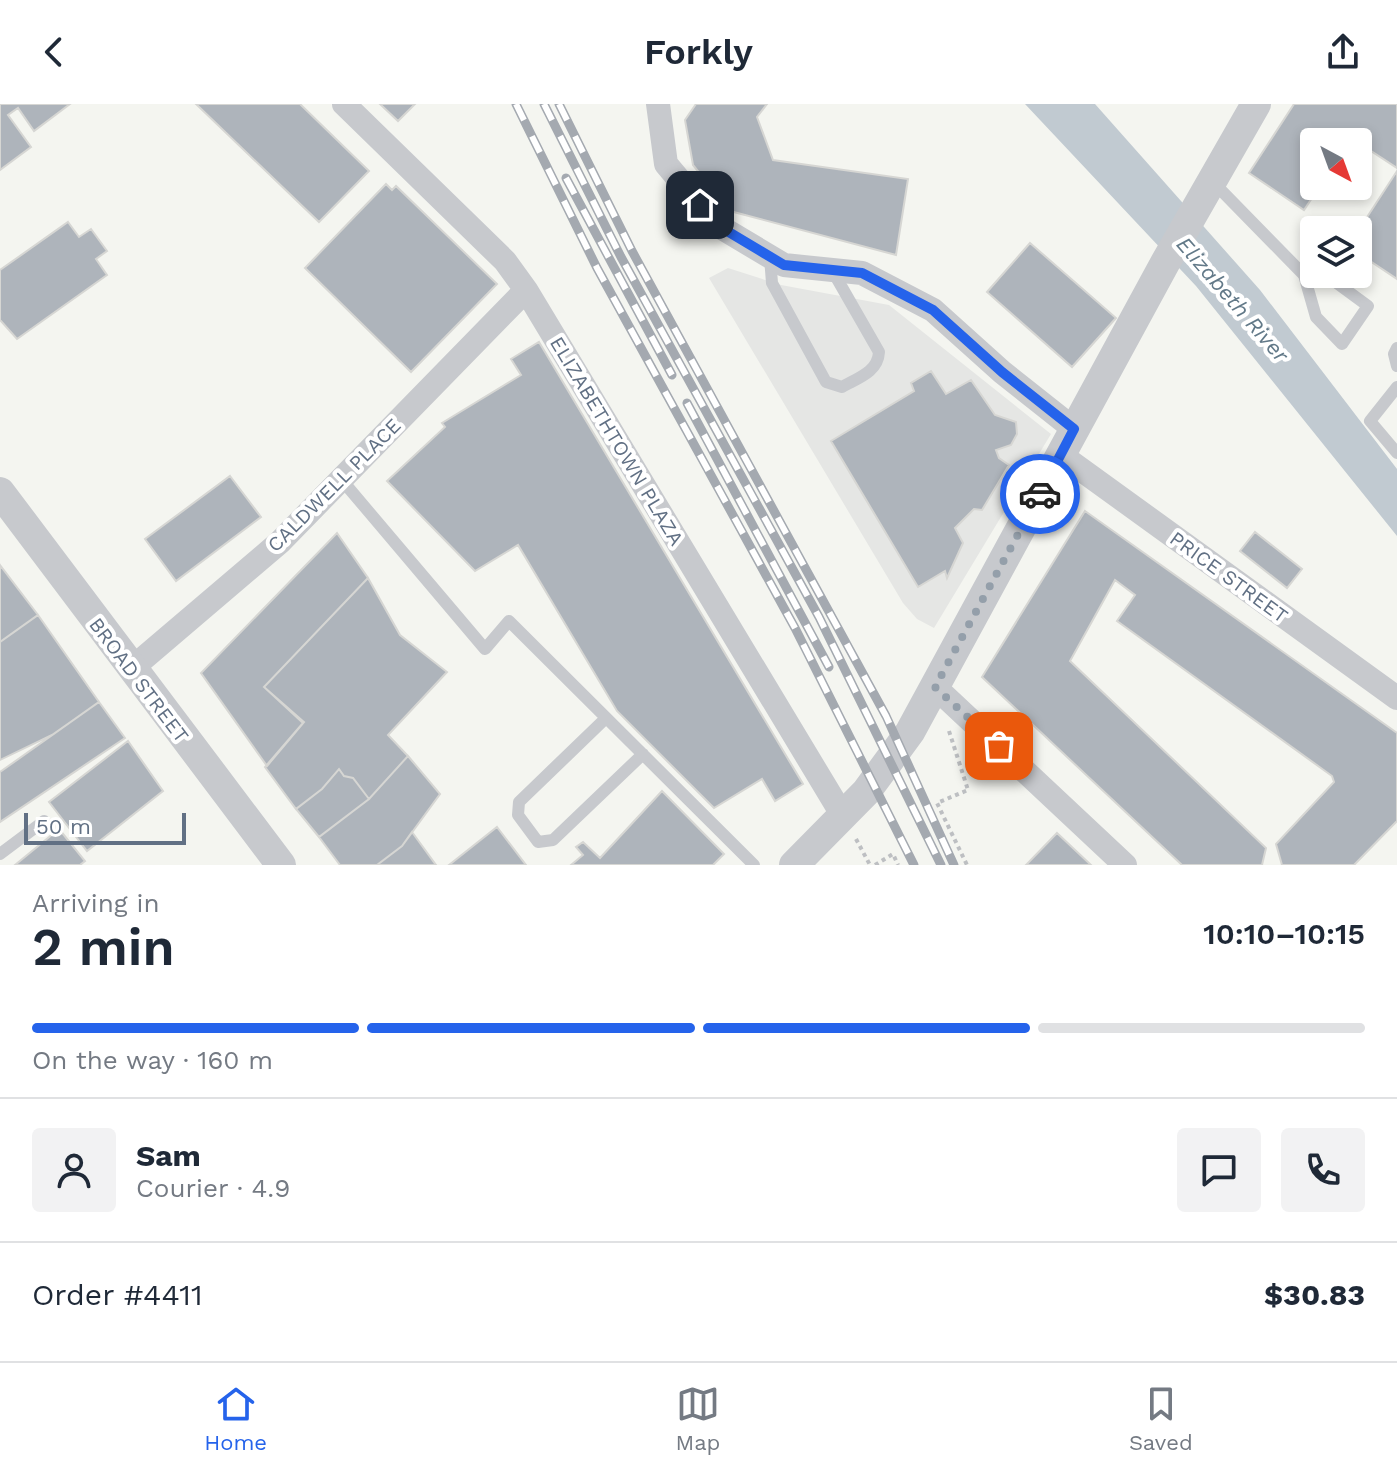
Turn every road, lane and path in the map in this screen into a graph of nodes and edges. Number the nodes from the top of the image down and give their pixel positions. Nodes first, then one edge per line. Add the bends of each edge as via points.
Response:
1 (344, 104) edge
2 (658, 104) edge
3 (1256, 104) edge
4 (1212, 181) junction
5 (770, 257) junction
6 (832, 270) junction
7 (1300, 271) edge
8 (1304, 275) joint
9 (526, 290) junction
10 (1397, 348) edge
11 (1397, 366) edge
12 (1397, 387) edge
13 (1068, 442) junction
14 (1397, 453) edge
15 (341, 479) junction
16 (2, 500) edge
17 (131, 669) junction
18 (935, 687) junction
19 (1397, 698) edge
20 (606, 718) junction
21 (643, 754) junction
22 (843, 816) junction
23 (44, 821) dead end
24 (0, 854) edge
25 (281, 865) edge
26 (754, 865) edge
27 (794, 865) edge
28 (875, 865) edge
29 (898, 865) edge
30 (967, 865) edge
31 (1125, 865) edge

1 - 9 street, ELIZABETHTOWN PLAZA via 505,261
2 - 5 street, PRICE STREET via 666,164 717,225
3 - 4 street
4 - 7 lane
4 - 13 street
5 - 6 street, PRICE STREET via 784,265
5 - 6 lane via 772,283 826,382 842,387 873,369 879,352
6 - 13 street, PRICE STREET via 862,273 933,310
8 - 8 lane via 1316,317 1342,344 1368,306 1334,281
9 - 15 street, CALDWELL PLACE
9 - 22 street, ELIZABETHTOWN PLAZA
10 - 11 lane
12 - 14 lane via 1370,421
13 - 18 street
13 - 19 street, PRICE STREET
15 - 17 street, CALDWELL PLACE via 280,542
15 - 20 lane via 485,649 509,621
16 - 17 street, BROAD STREET
17 - 25 street, BROAD STREET
18 - 22 street via 875,780
18 - 30 path via 968,790 937,803
18 - 31 street
20 - 21 lane
20 - 21 lane via 519,802 518,815 538,842 553,840
21 - 26 lane
22 - 27 street
23 - 24 lane
28 - 29 path via 893,854

